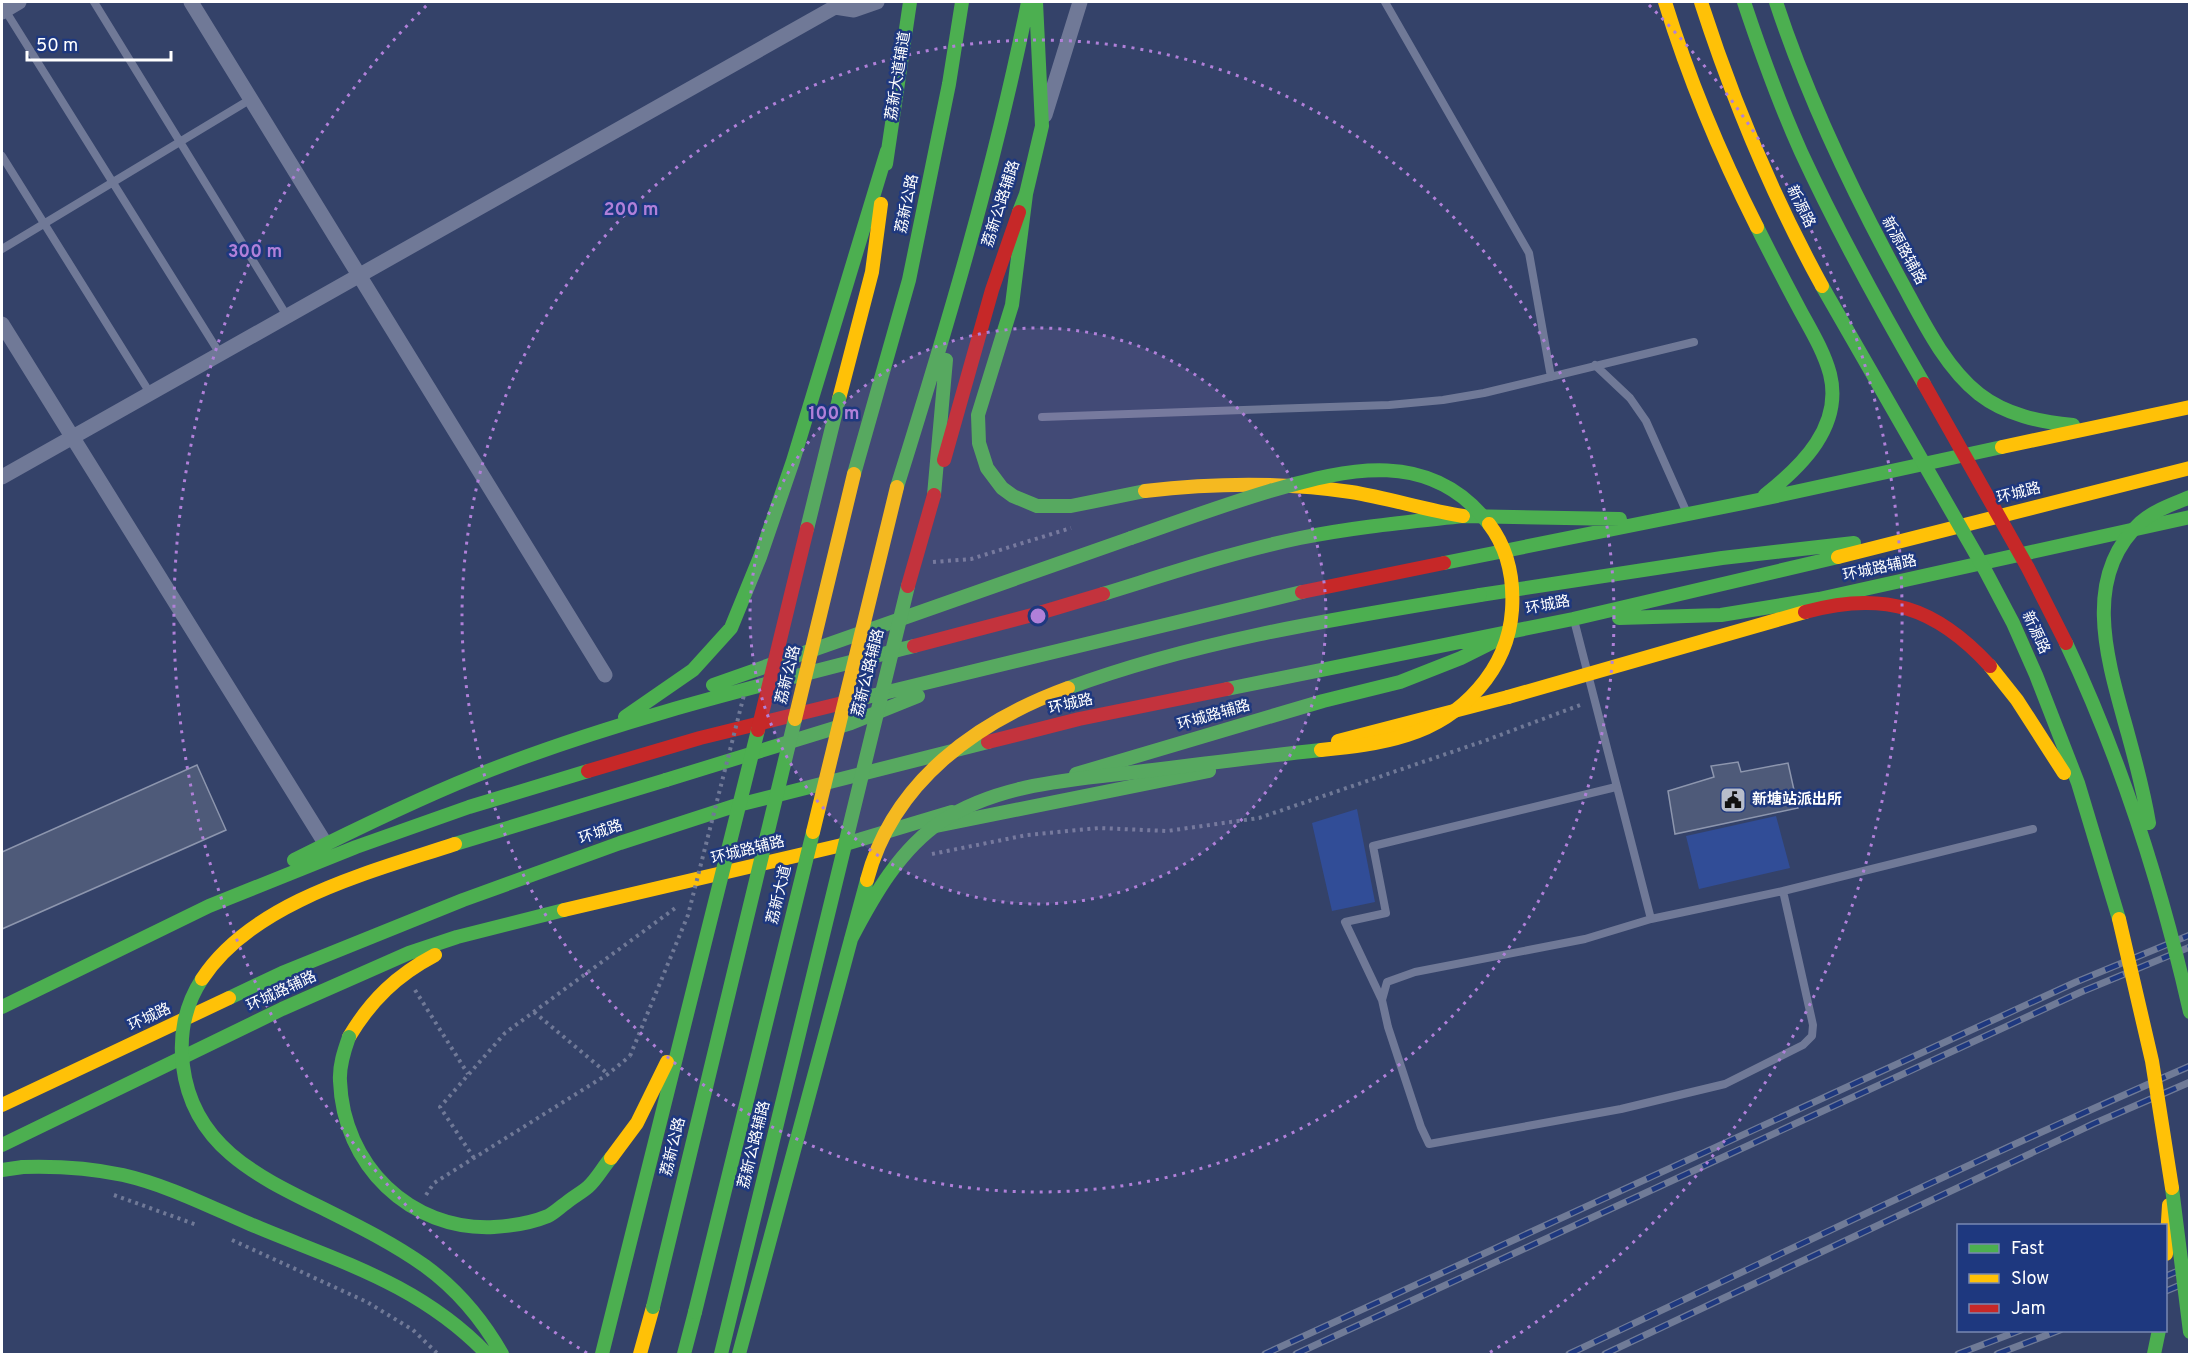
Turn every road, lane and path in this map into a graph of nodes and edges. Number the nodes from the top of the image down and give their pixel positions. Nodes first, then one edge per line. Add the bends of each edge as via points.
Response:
1 (19, 2) edge
2 (94, 2) edge
3 (191, 2) edge
4 (878, 2) edge
5 (910, 2) edge
6 (962, 2) edge
7 (1028, 2) edge
8 (1036, 2) edge
9 (1080, 2) edge
10 (1385, 2) edge
11 (1665, 2) edge
12 (1701, 2) edge
13 (1744, 2) edge
14 (1776, 2) edge
15 (3, 11) edge
16 (251, 99) junction
17 (1042, 126) junction
18 (180, 142) junction
19 (887, 151) junction
20 (2, 156) edge
21 (113, 182) junction
22 (1026, 194) junction
23 (44, 224) junction
24 (2, 249) edge
25 (360, 275) junction
26 (287, 316) junction
27 (950, 317) junction
28 (2, 324) edge
29 (1694, 342) dead end
30 (220, 354) junction
31 (1595, 365) junction
32 (1551, 377) junction
33 (150, 393) junction
34 (2190, 407) edge
35 (1042, 417) dead end
36 (2091, 427) junction
37 (71, 437) junction
38 (2190, 468) edge
39 (2, 477) edge
40 (934, 495) junction
41 (2190, 497) edge
42 (1758, 500) junction
43 (1687, 514) junction
44 (1463, 516) junction
45 (2190, 517) edge
46 (1663, 520) junction
47 (1078, 525) dead end
48 (1916, 538) junction
49 (927, 562) dead end
50 (1574, 619) junction
51 (1520, 629) junction
52 (988, 667) junction
53 (605, 675) dead end
54 (746, 688) dead end
55 (1594, 700) junction
56 (624, 718) junction
57 (573, 741) junction
58 (1616, 787) junction
59 (2087, 813) junction
60 (2033, 829) dead end
61 (862, 840) junction
62 (325, 843) junction
63 (927, 855) dead end
64 (1783, 891) junction
65 (2162, 895) junction
66 (699, 902) dead end
67 (209, 906) junction
68 (1650, 919) junction
69 (516, 921) junction
70 (851, 939) junction
71 (415, 990) dead end
72 (1382, 1000) junction
73 (2, 1007) edge
74 (534, 1012) junction
75 (2190, 1012) edge
76 (686, 1024) junction
77 (468, 1074) junction
78 (608, 1074) junction
79 (2, 1105) edge
80 (2, 1145) edge
81 (474, 1158) junction
82 (2, 1170) edge
83 (2170, 1186) junction
84 (108, 1193) dead end
85 (420, 1202) dead end
86 (201, 1226) dead end
87 (222, 1235) dead end
88 (2167, 1237) edge
89 (372, 1292) dead end
90 (367, 1302) junction
91 (2159, 1332) edge
92 (2190, 1332) edge
93 (438, 1354) edge
94 (487, 1354) edge
95 (502, 1354) edge
96 (602, 1354) edge
97 (640, 1354) edge
98 (684, 1354) edge
99 (721, 1354) edge
100 (739, 1354) edge
101 (2154, 1354) edge

1 - 15 street
2 - 18 lane
3 - 16 street
4 - 25 street via 854,10 835,7
5 - 19 main road, 荔新大道辅道
6 - 97 main road, 荔新公路, bridge via 909,280 854,474
7 - 27 main road via 996,146
8 - 17 main road, 荔新公路辅路
9 - 17 street
10 - 32 lane via 1529,253
11 - 42 main road via 1695,93 1725,163 1818,343 1832,389 1828,421 1815,448 1786,479
12 - 59 main road, 新源路, bridge via 1751,140 1784,215 1990,578 2049,709
13 - 65 main road, 新源路, bridge via 1789,128 1823,202 2055,620 2108,741
14 - 36 main road, 新源路辅路 via 1819,120 1865,217 1933,339 1955,370 1981,395 2003,408 2035,420
15 - 21 lane
16 - 18 lane
16 - 25 street
17 - 22 main road, 荔新公路辅路
18 - 21 lane
18 - 26 lane
19 - 56 main road via 793,461 731,628 693,670
19 - 76 main road, bridge via 872,272
20 - 23 lane
21 - 23 lane
21 - 30 lane
22 - 40 main road, 荔新公路辅路 via 992,290
22 - 44 main road via 1012,305 978,415 977,434 986,469 1010,495 1045,508 1062,508 1166,489 1263,485 1369,495
23 - 24 lane
23 - 33 lane
25 - 26 street
25 - 53 street
26 - 30 street
27 - 40 main road
27 - 98 main road, 荔新大道, bridge via 897,487
28 - 37 street
29 - 31 lane
30 - 33 street
31 - 32 lane
31 - 43 lane via 1630,398 1646,421
32 - 35 lane via 1443,400 1389,405
33 - 37 street
34 - 36 main road
36 - 42 main road
37 - 39 street
37 - 62 street
38 - 48 main road, 环城路
40 - 99 main road, 荔新公路辅路, bridge via 903,603
41 - 65 main road, bridge via 2148,515 2129,533 2106,575 2103,601 2107,655 2144,792
42 - 43 main road
43 - 46 main road
44 - 46 main road
44 - 57 main road via 1354,529 1230,555 1036,614 688,704
45 - 50 main road, 环城路辅路 via 1758,611
46 - 52 main road via 1275,597
47 - 49 path via 971,559
48 - 50 main road, 环城路
48 - 70 main road, bridge via 1777,550 1293,627 1203,646 1059,691 992,722 966,739 903,802 888,825 869,871
50 - 51 main road, 环城路
50 - 55 lane
51 - 61 main road, 环城路辅路 via 1400,682 1323,701
51 - 79 main road, 环城路 via 1079,719 734,806 463,900 304,964
52 - 67 main road via 700,738 469,807
52 - 95 main road, bridge via 851,723 546,814 359,877 279,912 228,948 209,969 190,999 181,1045 183,1069 195,1111 220,1145 259,1176 378,1234 421,1262 462,1298
54 - 78 path, bridge via 688,915 630,1056
55 - 58 lane
55 - 63 path via 1259,818 1167,831 1099,828 1027,835
56 - 57 main road
56 - 70 main road, bridge via 1248,497 1347,470 1394,470 1441,483 1474,507 1492,528 1509,564 1513,585 1511,626 1501,657 1481,690 1447,717 1405,735 1339,748 1058,782 993,798 961,810 913,844 882,884
57 - 62 main road via 477,775
58 - 68 lane
58 - 72 lane via 1373,846 1386,913 1345,922
59 - 61 main road, bridge via 2003,682 1954,633 1905,608 1848,604 1821,608 1508,697 1246,764
59 - 83 main road, 新源路, bridge via 2143,1015
60 - 64 lane
61 - 69 main road, 环城路辅路
62 - 67 main road
64 - 68 lane
64 - 72 lane via 1813,1025 1812,1036 1803,1045 1725,1084 1621,1109 1429,1144 1420,1127
65 - 75 main road, 新源路, bridge
66 - 74 path via 676,906
67 - 73 main road
68 - 72 lane via 1585,939 1415,972 1387,982
69 - 76 main road, bridge via 459,943 402,973 363,1013 349,1038 340,1082 347,1124 368,1168 408,1207 448,1224 492,1229 550,1214 590,1185 633,1130
69 - 80 main road, 环城路辅路 via 409,953 272,1014
70 - 100 main road, bridge
71 - 77 path
74 - 77 path via 506,1033
74 - 78 path
76 - 96 main road, bridge
77 - 81 path via 440,1107
78 - 81 path
81 - 85 path via 434,1184
82 - 94 main road, bridge via 23,1167 106,1171 168,1189 416,1298 458,1327
83 - 88 main road, bridge
83 - 92 main road, 新源路, bridge
84 - 86 path
87 - 90 path
89 - 90 path
90 - 93 path via 413,1330
91 - 101 main road

